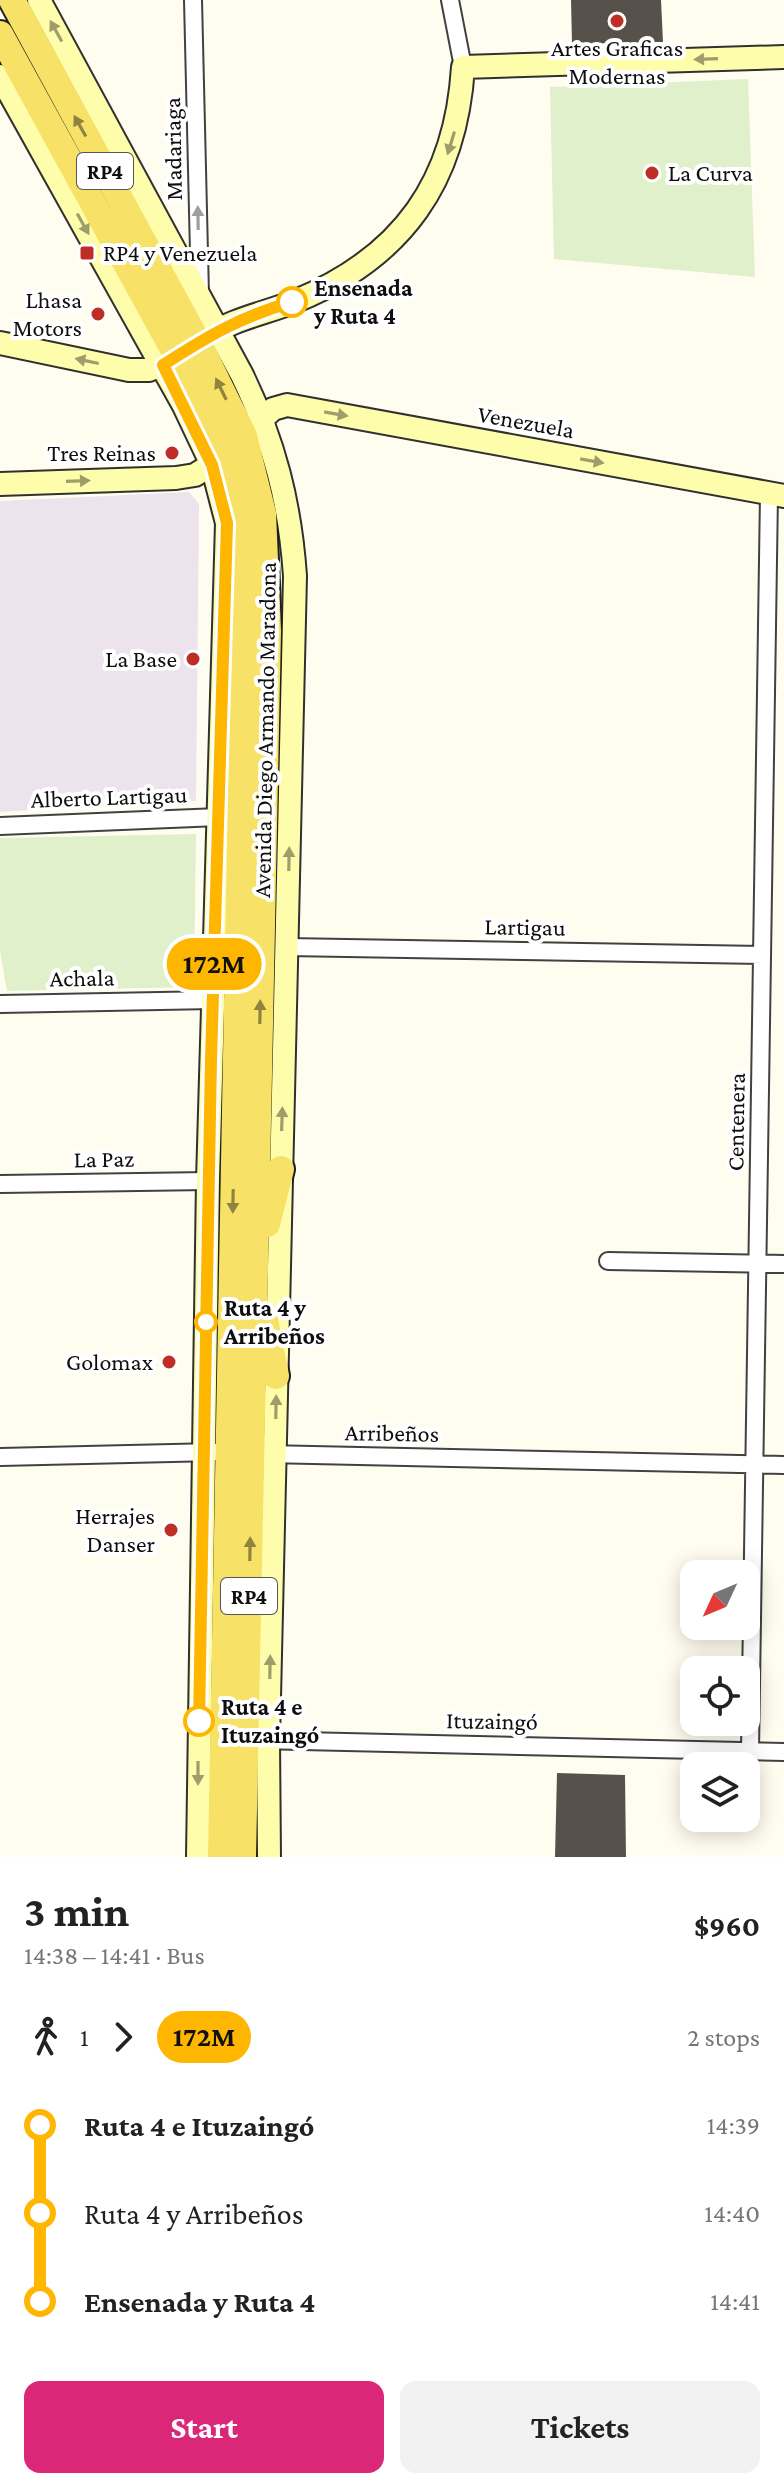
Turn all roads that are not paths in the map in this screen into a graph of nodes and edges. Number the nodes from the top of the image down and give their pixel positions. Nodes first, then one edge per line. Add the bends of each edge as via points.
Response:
1 (12, 0) edge
2 (39, 0) edge
3 (193, 0) edge
4 (450, 0) edge
5 (0, 34) edge
6 (784, 57) edge
7 (463, 67) junction
8 (1, 81) edge
9 (200, 296) junction
10 (0, 343) edge
11 (189, 348) junction
12 (236, 443) junction
13 (0, 484) edge
14 (776, 495) edge
15 (219, 817) junction
16 (0, 826) edge
17 (287, 947) junction
18 (762, 955) junction
19 (213, 1000) junction
20 (0, 1004) edge
21 (281, 1169) junction
22 (208, 1181) junction
23 (0, 1184) edge
24 (608, 1261) dead end
25 (758, 1264) junction
26 (784, 1264) edge
27 (255, 1268) junction
28 (276, 1376) junction
29 (240, 1453) junction
30 (0, 1457) edge
31 (756, 1465) junction
32 (784, 1465) edge
33 (234, 1738) junction
34 (750, 1751) junction
35 (784, 1752) edge
36 (198, 1857) edge
37 (221, 1857) edge
38 (243, 1857) edge
39 (269, 1857) edge

11 -> 1 main road, Avenida Diego Armando Maradona / RP4
9 -> 2 street, Avenida Diego Armando Maradona
9 -> 3 street, Madariaga
4 - 7 street
5 - 11 main road, Avenida Diego Armando Maradona / RP4
6 -> 7 street
7 -> 11 street via 459,120 449,153 432,190 406,225 380,250 316,291
8 -> 11 street, Avenida Diego Armando Maradona
9 - 11 street, Avenida Diego Armando Maradona
11 -> 10 street via 149,370 129,370
11 - 12 main road, Avenida Diego Armando Maradona / RP4
11 - 12 street, Avenida Diego Armando Maradona
13 -> 12 street, Venezuela via 195,475
12 -> 14 street, Venezuela via 287,405
12 - 15 street, Avenida Diego Armando Maradona via 227,523
17 -> 12 street, Avenida Diego Armando Maradona via 295,576 282,478
27 -> 12 main road, Avenida Diego Armando Maradona / RP4 via 268,575 263,513
12 -> 29 main road, Avenida Diego Armando Maradona / RP4 via 247,574
14 - 18 street, Centenera
15 - 16 street, Alberto Lartigau
15 - 19 street, Avenida Diego Armando Maradona
17 - 18 street, Lartigau
21 -> 17 street, Avenida Diego Armando Maradona
18 - 25 street, Centenera
19 - 20 street, Achala
19 - 22 street, Avenida Diego Armando Maradona
21 - 27 main road
21 - 28 street, Avenida Diego Armando Maradona
22 - 23 street, La Paz
22 - 29 street, Avenida Diego Armando Maradona
24 - 25 street
25 - 26 street
25 - 31 street, Centenera
27 - 28 main road
27 - 29 main road, Avenida Diego Armando Maradona / RP4
29 -> 28 street, Avenida Diego Armando Maradona
29 - 30 street, Arribeños
29 - 31 street, Arribeños
29 - 33 main road, Avenida Diego Armando Maradona / RP4
33 -> 29 street, Avenida Diego Armando Maradona
31 - 32 street, Arribeños
31 - 34 street, Centenera
33 - 34 street, Ituzaingó
33 -> 36 street, Avenida Diego Armando Maradona
33 - 37 main road, Avenida Diego Armando Maradona / RP4
33 - 38 main road, Avenida Diego Armando Maradona / RP4
33 - 39 street, Avenida Diego Armando Maradona
34 - 35 street, Ituzaingó

